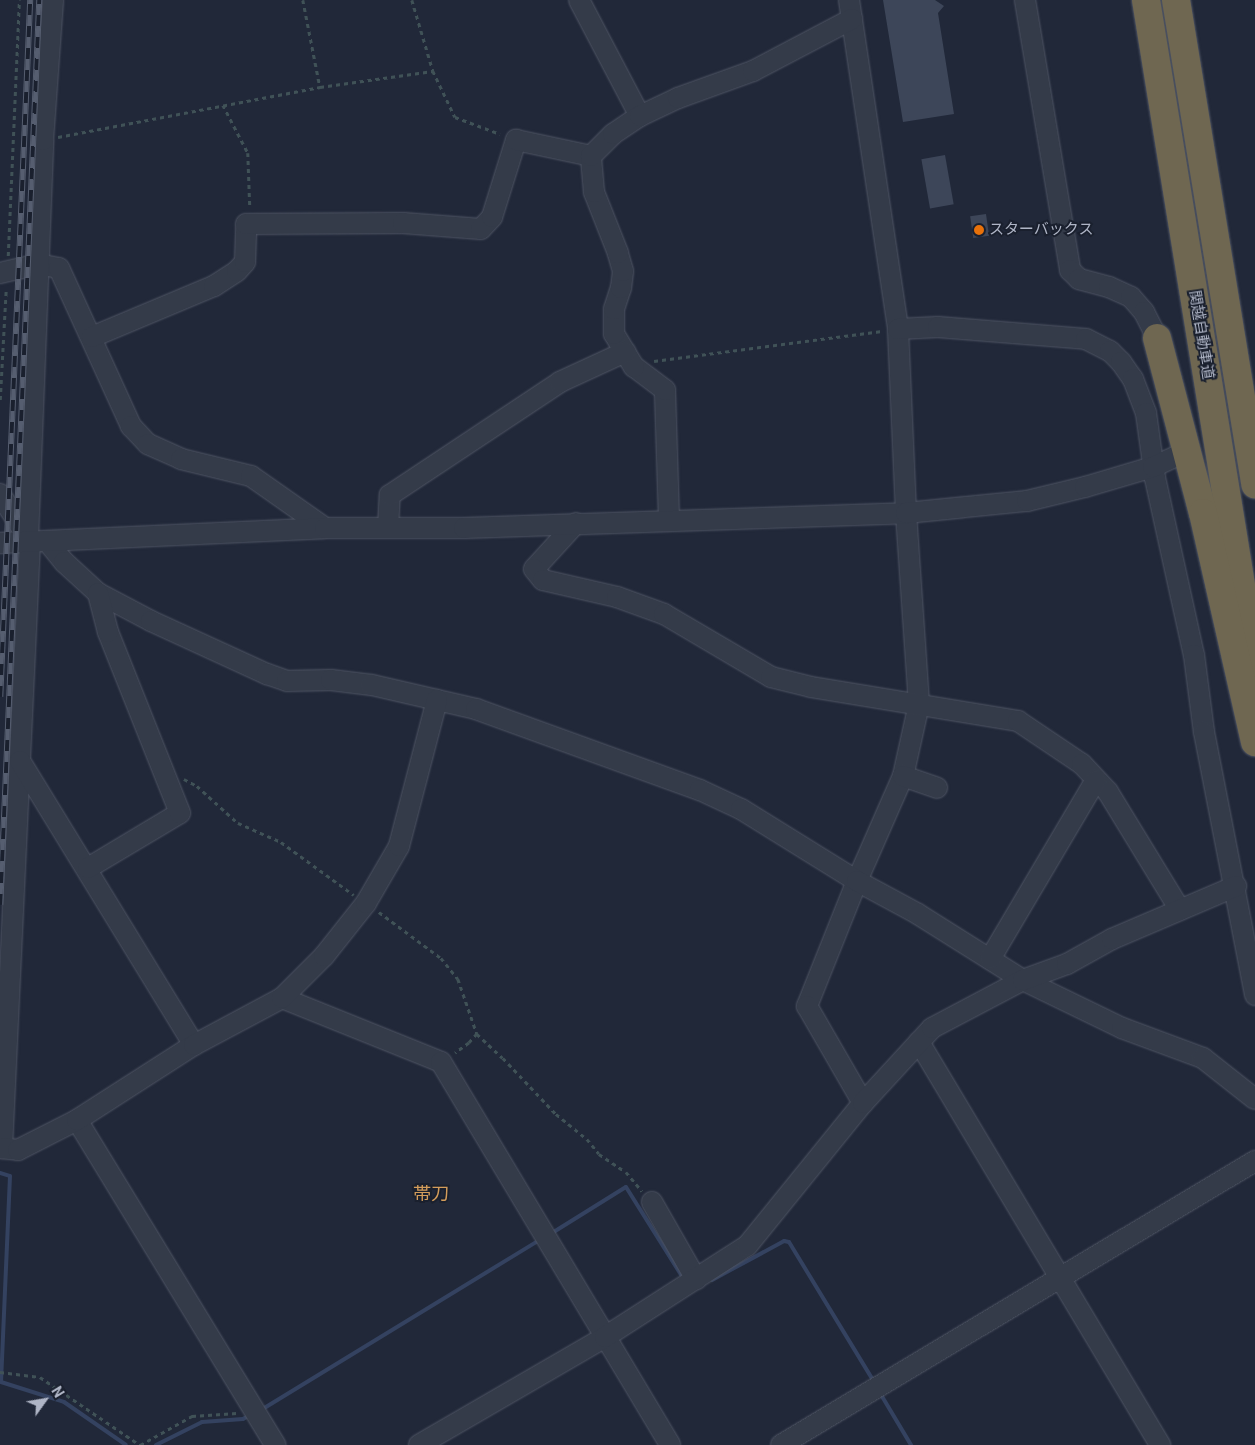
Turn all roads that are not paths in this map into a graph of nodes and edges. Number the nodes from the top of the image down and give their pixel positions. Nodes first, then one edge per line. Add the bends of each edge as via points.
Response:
1 (53, 0) edge
2 (578, 0) edge
3 (1025, 0) edge
4 (1146, 0) edge
5 (1176, 0) edge
6 (851, 10) edge
7 (640, 116) junction
8 (591, 156) junction
9 (38, 264) junction
10 (4, 273) edge
11 (898, 329) junction
12 (92, 337) junction
13 (1156, 338) joint
14 (629, 360) junction
15 (1179, 455) tunnel mouth
16 (1152, 467) junction
17 (1255, 485) edge
18 (0, 494) edge
19 (906, 513) junction
20 (669, 519) junction
21 (576, 523) junction
22 (325, 528) junction
23 (388, 528) junction
24 (35, 540) junction
25 (0, 543) edge
26 (98, 593) junction
27 (1255, 671) edge
28 (437, 700) junction
29 (919, 704) junction
30 (1255, 742) edge
31 (20, 761) junction
32 (903, 776) junction
33 (1096, 780) junction
34 (937, 788) dead end
35 (88, 868) junction
36 (857, 881) junction
37 (1236, 886) junction
38 (1180, 910) junction
39 (990, 959) junction
40 (1024, 980) junction
41 (1255, 995) edge
42 (282, 998) junction
43 (919, 1042) junction
44 (194, 1045) junction
45 (1255, 1099) edge
46 (863, 1103) junction
47 (77, 1120) junction
48 (1, 1148) edge
49 (1255, 1161) edge
50 (652, 1202) road end
51 (1060, 1277) junction
52 (696, 1280) junction
53 (605, 1337) junction
54 (275, 1445) edge
55 (418, 1445) edge
56 (670, 1445) edge
57 (781, 1445) edge
58 (1160, 1445) edge

1 - 9 street
2 - 7 street
3 - 13 street via 1070,270 1079,279 1131,297 1144,312
4 - 27 highway, 関越自動車道
5 - 17 highway, 関越自動車道
6 - 7 street via 753,71 678,98
6 - 11 street
7 - 8 street via 613,134
8 - 12 street via 516,140 492,217 481,229 403,223 246,224 245,262 237,271 214,286
8 - 14 street via 594,192 623,272 614,309 614,334
9 - 10 street
9 - 12 street via 59,268
9 - 24 street
11 - 16 street via 938,327 1086,339 1099,344 1121,362 1142,398
11 - 19 street
12 - 22 street via 131,426 148,444 180,459 251,476
13 - 30 highway via 1203,513
14 - 20 street via 665,390
14 - 23 street via 560,382 390,495
15 - 16 street
16 - 19 street via 1027,501
16 - 37 street via 1194,655 1204,732
18 - 24 street
19 - 20 street
19 - 29 street
20 - 21 street
21 - 23 street
21 - 29 street via 534,569 543,580 617,598 664,614 771,677 811,687
22 - 23 street
22 - 24 street
24 - 25 street
24 - 26 street
24 - 31 street
26 - 28 street via 151,621 287,681 331,680 372,685
26 - 35 street via 108,632 180,813
28 - 36 street via 476,709 687,785 741,810
28 - 42 street via 399,846 366,903 324,956
29 - 32 street
29 - 33 street via 1018,721 1082,764
31 - 35 street
31 - 48 street
32 - 34 street
32 - 36 street
33 - 38 street via 1108,792
33 - 39 street
35 - 44 street
36 - 39 street
36 - 46 street via 807,1006
37 - 38 street
37 - 41 street
38 - 40 street via 1112,939 1067,964
39 - 40 street
40 - 43 street via 932,1028
40 - 45 street via 1122,1028 1203,1058
42 - 44 street
42 - 53 street via 441,1062
43 - 46 street
43 - 51 street
44 - 47 street
46 - 52 street via 747,1246
47 - 48 street via 18,1150
47 - 54 street
49 - 51 street
50 - 52 street
51 - 57 street
51 - 58 street
52 - 53 street
53 - 55 street
53 - 56 street

